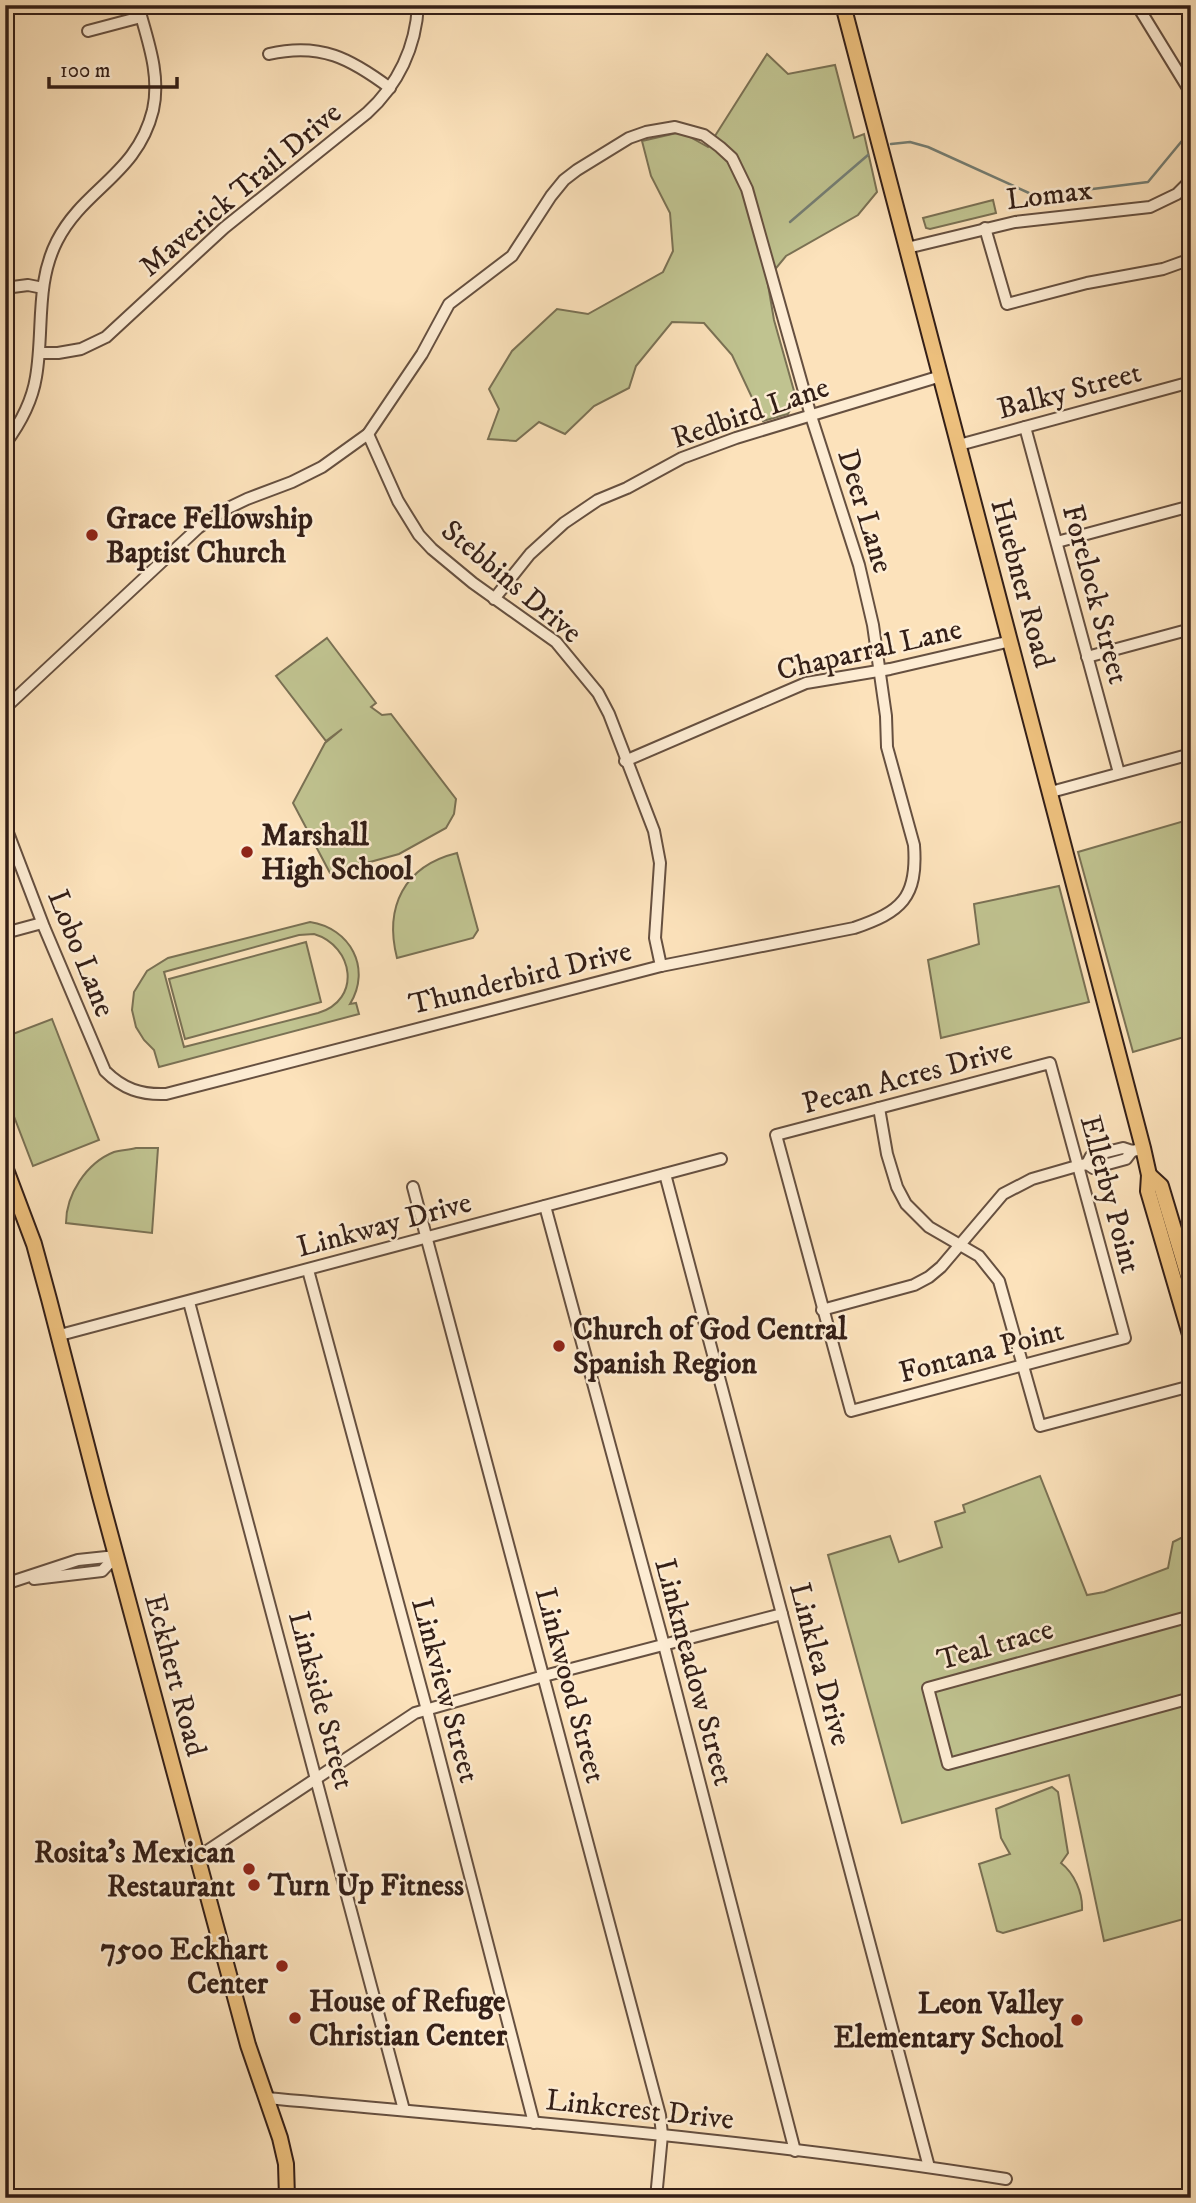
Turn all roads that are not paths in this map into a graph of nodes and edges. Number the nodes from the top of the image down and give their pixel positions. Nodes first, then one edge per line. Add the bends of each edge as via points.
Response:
1 (418, 5) edge
2 (843, 5) edge
3 (1137, 5) edge
4 (139, 11) edge
5 (88, 31) dead end
6 (270, 54) dead end
7 (390, 88) junction
8 (1191, 93) edge
9 (1191, 180) edge
10 (985, 228) junction
11 (908, 248) junction
12 (1191, 259) edge
13 (5, 288) edge
14 (43, 288) junction
15 (39, 353) junction
16 (941, 376) junction
17 (1191, 383) edge
18 (810, 416) junction
19 (1025, 428) junction
20 (368, 434) junction
21 (5, 444) edge
22 (960, 445) junction
23 (1191, 506) edge
24 (1057, 542) junction
25 (494, 599) junction
26 (1191, 629) edge
27 (1011, 641) junction
28 (1087, 657) junction
29 (880, 670) junction
30 (5, 708) edge
31 (1191, 754) edge
32 (625, 761) junction
33 (1119, 774) junction
34 (1051, 792) junction
35 (5, 825) edge
36 (910, 886) joint
37 (42, 923) junction
38 (5, 933) edge
39 (660, 966) junction
40 (1050, 1063) joint
41 (128, 1089) joint
42 (879, 1108) junction
43 (1138, 1150) junction
44 (721, 1158) dead end
45 (1082, 1165) junction
46 (5, 1167) edge
47 (665, 1174) junction
48 (1149, 1175) junction
49 (413, 1187) dead end
50 (545, 1206) junction
51 (427, 1238) junction
52 (960, 1244) junction
53 (308, 1270) junction
54 (1191, 1286) edge
55 (189, 1302) junction
56 (822, 1310) junction
57 (60, 1335) junction
58 (1125, 1338) joint
59 (1191, 1338) edge
60 (1024, 1365) junction
61 (1191, 1386) edge
62 (116, 1556) junction
63 (5, 1584) edge
64 (782, 1614) junction
65 (1191, 1616) edge
66 (664, 1645) junction
67 (544, 1676) junction
68 (1191, 1698) edge
69 (427, 1710) junction
70 (318, 1778) junction
71 (198, 1857) junction
72 (267, 2098) junction
73 (404, 2110) junction
74 (534, 2123) junction
75 (662, 2135) junction
76 (795, 2151) junction
77 (929, 2167) junction
78 (1006, 2179) dead end
79 (287, 2198) edge
80 (656, 2198) edge

1 - 7 street, Maverick Trail Drive via 411,45
2 - 11 main road, Huebner Road
3 - 8 street
4 - 5 street
4 - 14 street via 154,70 149,125 123,167 68,223 50,258
6 - 7 street via 308,50 339,56
7 - 15 street, Maverick Trail Drive via 368,113 224,228 106,337 81,349
9 - 10 street, Lomax via 1177,194 1150,207
10 - 11 street, Lomax
10 - 12 street via 1007,304
11 - 16 main road, Huebner Road
13 - 14 street
14 - 15 street
15 - 21 street via 32,395
16 - 18 street, Redbird Lane
16 - 22 main road, Huebner Road
17 - 19 street, Balky Street
18 - 20 street, Deer Lane via 747,190 732,158 704,135 675,127 629,138 571,175 551,196 512,256 449,304 422,354
18 - 25 street, Redbird Lane via 708,447 598,500 530,554
18 - 29 street, Deer Lane via 859,565
19 - 22 street, Balky Street
19 - 24 street, Forelock Street
20 - 25 street, Stebbins Drive via 419,535
20 - 30 street via 321,467 224,510 198,528
22 - 27 main road, Huebner Road
23 - 24 street
24 - 28 street, Forelock Street
25 - 32 street, Stebbins Drive via 555,642 591,683 609,714
26 - 28 street
27 - 29 street, Chaparral Lane
27 - 34 main road, Huebner Road
28 - 33 street, Forelock Street
29 - 32 street, Chaparral Lane via 806,683
29 - 36 street, Deer Lane via 887,747 914,845 915,871
31 - 33 street
32 - 39 street, Stebbins Drive via 660,852 655,937
33 - 34 street
34 - 43 main road, Huebner Road
35 - 37 street, Lobo Lane
36 - 39 street, Thunderbird Drive via 895,910 879,920
37 - 38 street
37 - 41 street, Lobo Lane via 101,1064 115,1082
39 - 41 street, Thunderbird Drive via 166,1094
40 - 42 street, Pecan Acres Drive
40 - 45 street, Ellerby Point
42 - 52 street via 887,1154 906,1204 922,1222
42 - 56 street, Pecan Acres Drive via 776,1135
43 - 45 street via 1123,1148 1091,1156
43 - 48 main road, Huebner Road
44 - 47 street, Linkway Drive
45 - 52 street via 1032,1179 1003,1194
45 - 58 street, Ellerby Point
46 - 57 main road, Eckhert Road via 34,1244
47 - 50 street, Linkway Drive
47 - 64 street, Linklea Drive
48 - 54 main road, Huebner Road via 1161,1186
48 - 59 main road, Huebner Road via 1148,1191
49 - 51 street, Linkwood Street
50 - 51 street, Linkway Drive
50 - 66 street, Linkmeadow Street
51 - 53 street, Linkway Drive
51 - 67 street, Linkwood Street
52 - 56 street via 935,1272 914,1284
52 - 60 street via 985,1261 999,1281
53 - 55 street, Linkway Drive
53 - 69 street, Linkview Street
55 - 57 street, Linkway Drive
55 - 70 street, Linkside Street
56 - 60 street, Fontana Point via 851,1411
57 - 62 main road, Eckhert Road
58 - 60 street, Fontana Point
60 - 61 street via 1040,1426
62 - 63 street via 102,1571
62 - 71 main road, Eckhert Road
64 - 66 street
64 - 77 street, Linklea Drive
65 - 68 street, Teal trace via 928,1688 948,1764
66 - 67 street
66 - 76 street, Linkmeadow Street
67 - 69 street
67 - 75 street, Linkwood Street
69 - 70 street via 415,1713
69 - 74 street, Linkview Street
70 - 71 street
70 - 73 street, Linkside Street
71 - 72 main road, Eckhert Road via 248,2045
72 - 73 street, Linkcrest Drive
72 - 79 main road, Eckhert Road via 286,2165
73 - 74 street, Linkcrest Drive
74 - 75 street, Linkcrest Drive
75 - 76 street, Linkcrest Drive
75 - 80 street, Linkwood Street
76 - 77 street, Linkcrest Drive
77 - 78 street, Linkcrest Drive

